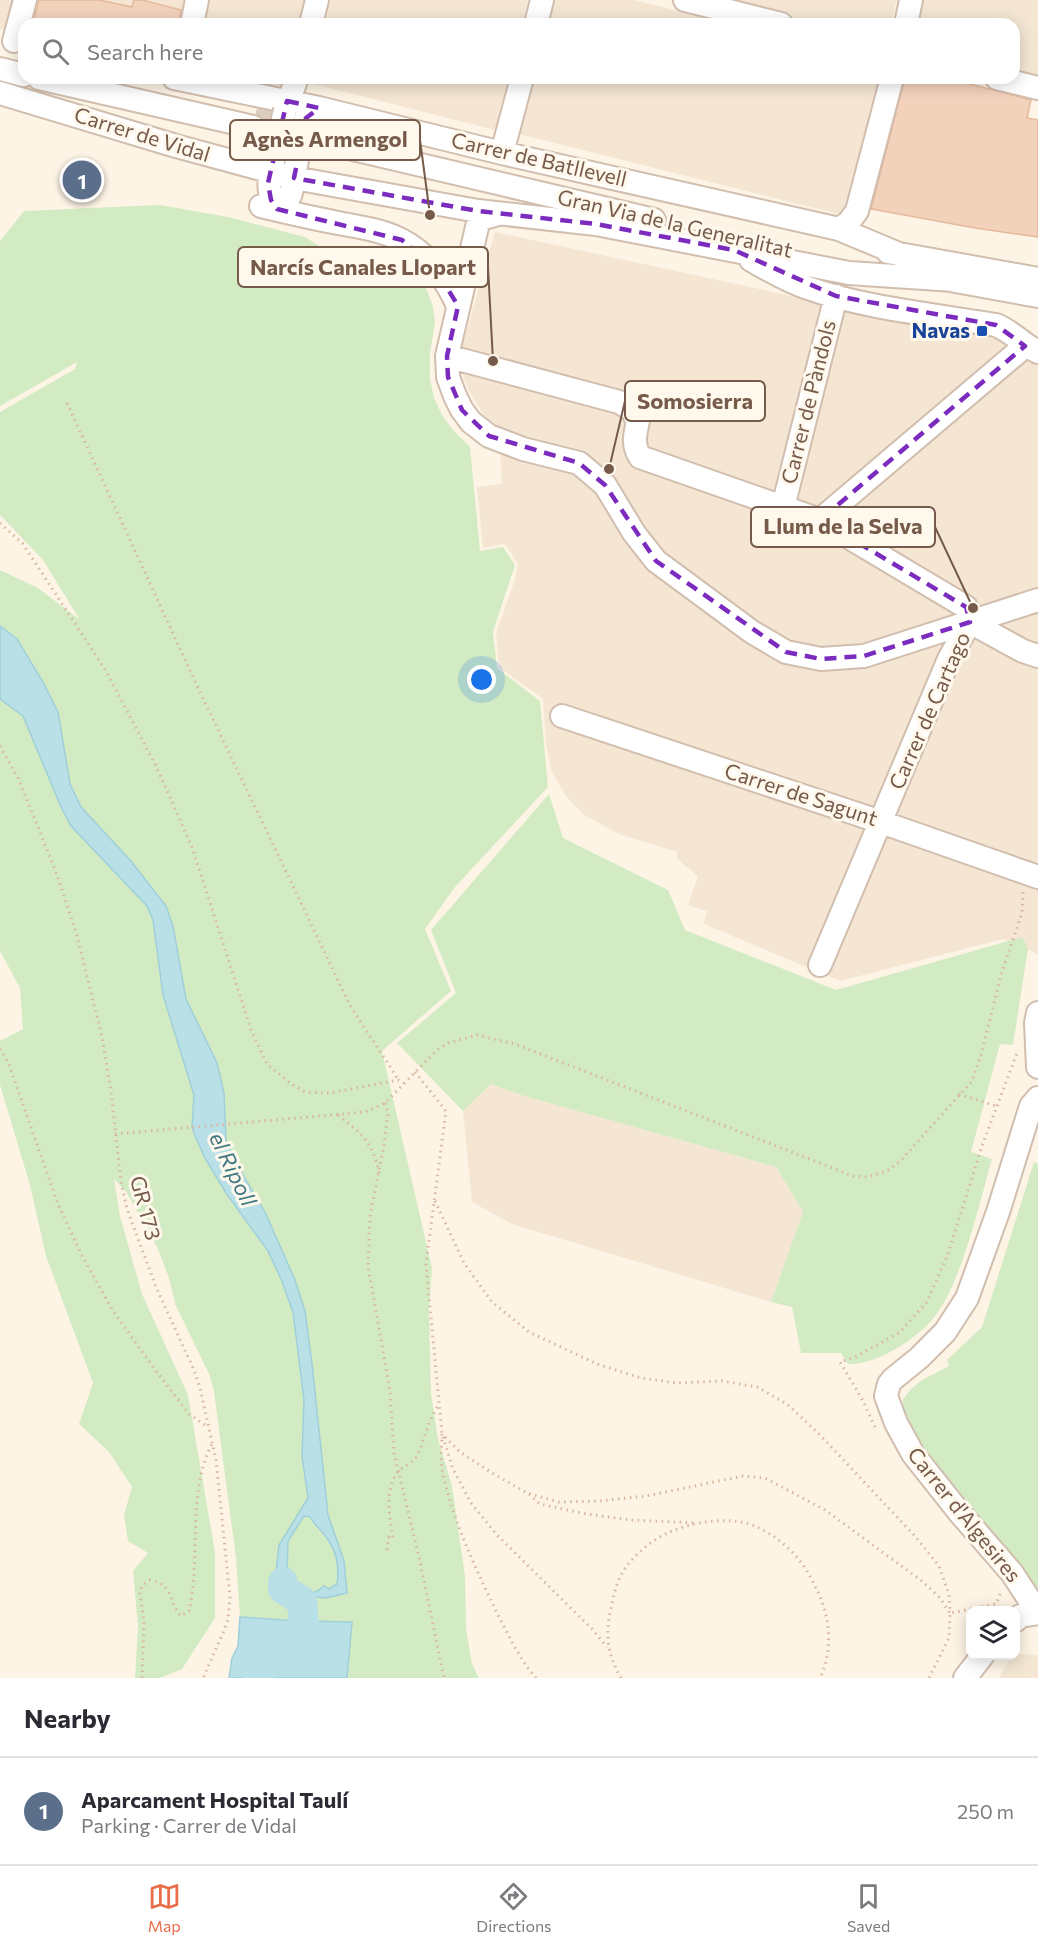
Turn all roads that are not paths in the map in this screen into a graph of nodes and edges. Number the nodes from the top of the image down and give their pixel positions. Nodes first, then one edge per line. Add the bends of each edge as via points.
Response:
1 (25, 0) edge
2 (197, 0) edge
3 (317, 0) edge
4 (542, 0) edge
5 (685, 0) edge
6 (911, 0) edge
7 (20, 18) edge
8 (193, 18) edge
9 (312, 18) edge
10 (538, 18) edge
11 (757, 18) edge
12 (907, 18) edge
13 (18, 26) edge
14 (12, 48) edge
15 (0, 69) edge
16 (18, 74) edge
17 (70, 84) edge
18 (122, 84) edge
19 (197, 84) edge
20 (298, 84) edge
21 (520, 84) edge
22 (890, 84) edge
23 (1020, 84) edge
24 (1038, 88) edge
25 (0, 93) edge
26 (305, 117) junction
27 (502, 153) junction
28 (272, 166) junction
29 (295, 171) junction
30 (269, 208) junction
31 (498, 214) junction
32 (839, 229) junction
33 (734, 250) junction
34 (901, 255) junction
35 (1038, 279) edge
36 (954, 280) junction
37 (836, 296) junction
38 (1038, 296) edge
39 (458, 306) junction
40 (1032, 349) edge
41 (447, 356) junction
42 (783, 507) junction
43 (820, 520) junction
44 (1038, 600) edge
45 (970, 622) junction
46 (1038, 656) edge
47 (562, 716) dead end
48 (881, 822) junction
49 (1031, 875) edge
50 (820, 965) dead end
51 (1037, 1018) edge
52 (1038, 1067) edge
53 (1036, 1114) edge
54 (1038, 1611) edge
55 (1020, 1616) edge
56 (979, 1660) edge
57 (965, 1678) edge

1 - 7 street
2 - 8 street
3 - 9 street
4 - 10 street
5 - 11 street
6 - 12 street
13 - 14 street
15 - 16 street
17 - 18 street via 255,120
19 - 26 street, Carrer de Batllevell
20 - 26 street
21 - 27 street
22 - 32 street via 857,211
23 - 24 street
25 - 28 street, Carrer de Vidal via 176,146
26 - 27 street, Carrer de Batllevell
26 - 28 street, bridge
26 - 29 street, bridge
26 - 34 street, Gran Via de la Generalitat
26 - 36 street, Gran Via de la Generalitat via 804,254
27 - 32 street, Carrer de Batllevell
28 - 29 street, Carrer de Vidal
28 - 30 street
29 - 30 street via 289,199 284,206
29 - 31 street, Carrer de Vidal via 320,183
30 - 39 street via 402,240 437,271 451,288
31 - 33 street, Carrer de Vidal via 596,224
31 - 39 street via 479,223
32 - 34 street, Carrer de Batllevell
33 - 36 street, Carrer de Vidal via 849,273
33 - 37 street via 780,276
34 - 35 street, Gran Via de la Generalitat
36 - 38 street, Gran Via de la Generalitat
37 - 40 street via 996,325 1009,330
37 - 42 street, Carrer de Pàndols
39 - 41 street
40 - 43 street
41 - 42 street via 619,402 631,409 638,421 634,441 640,456
41 - 45 street via 448,377 471,422 489,436 523,449 579,463 605,485 656,561 752,632 786,652 821,659 864,656
42 - 43 street
43 - 45 street via 966,607
44 - 45 street
45 - 46 street
45 - 48 street, Carrer de Cartago via 949,659
47 - 48 street, Carrer de Sagunt
48 - 49 street, Carrer de Sagunt
48 - 50 street, Carrer de Cartago
51 - 52 street
53 - 54 street, Carrer d'Algesires via 1014,1156 967,1298 945,1332 889,1384 886,1396 913,1454 1012,1573
54 - 55 street
56 - 57 street

